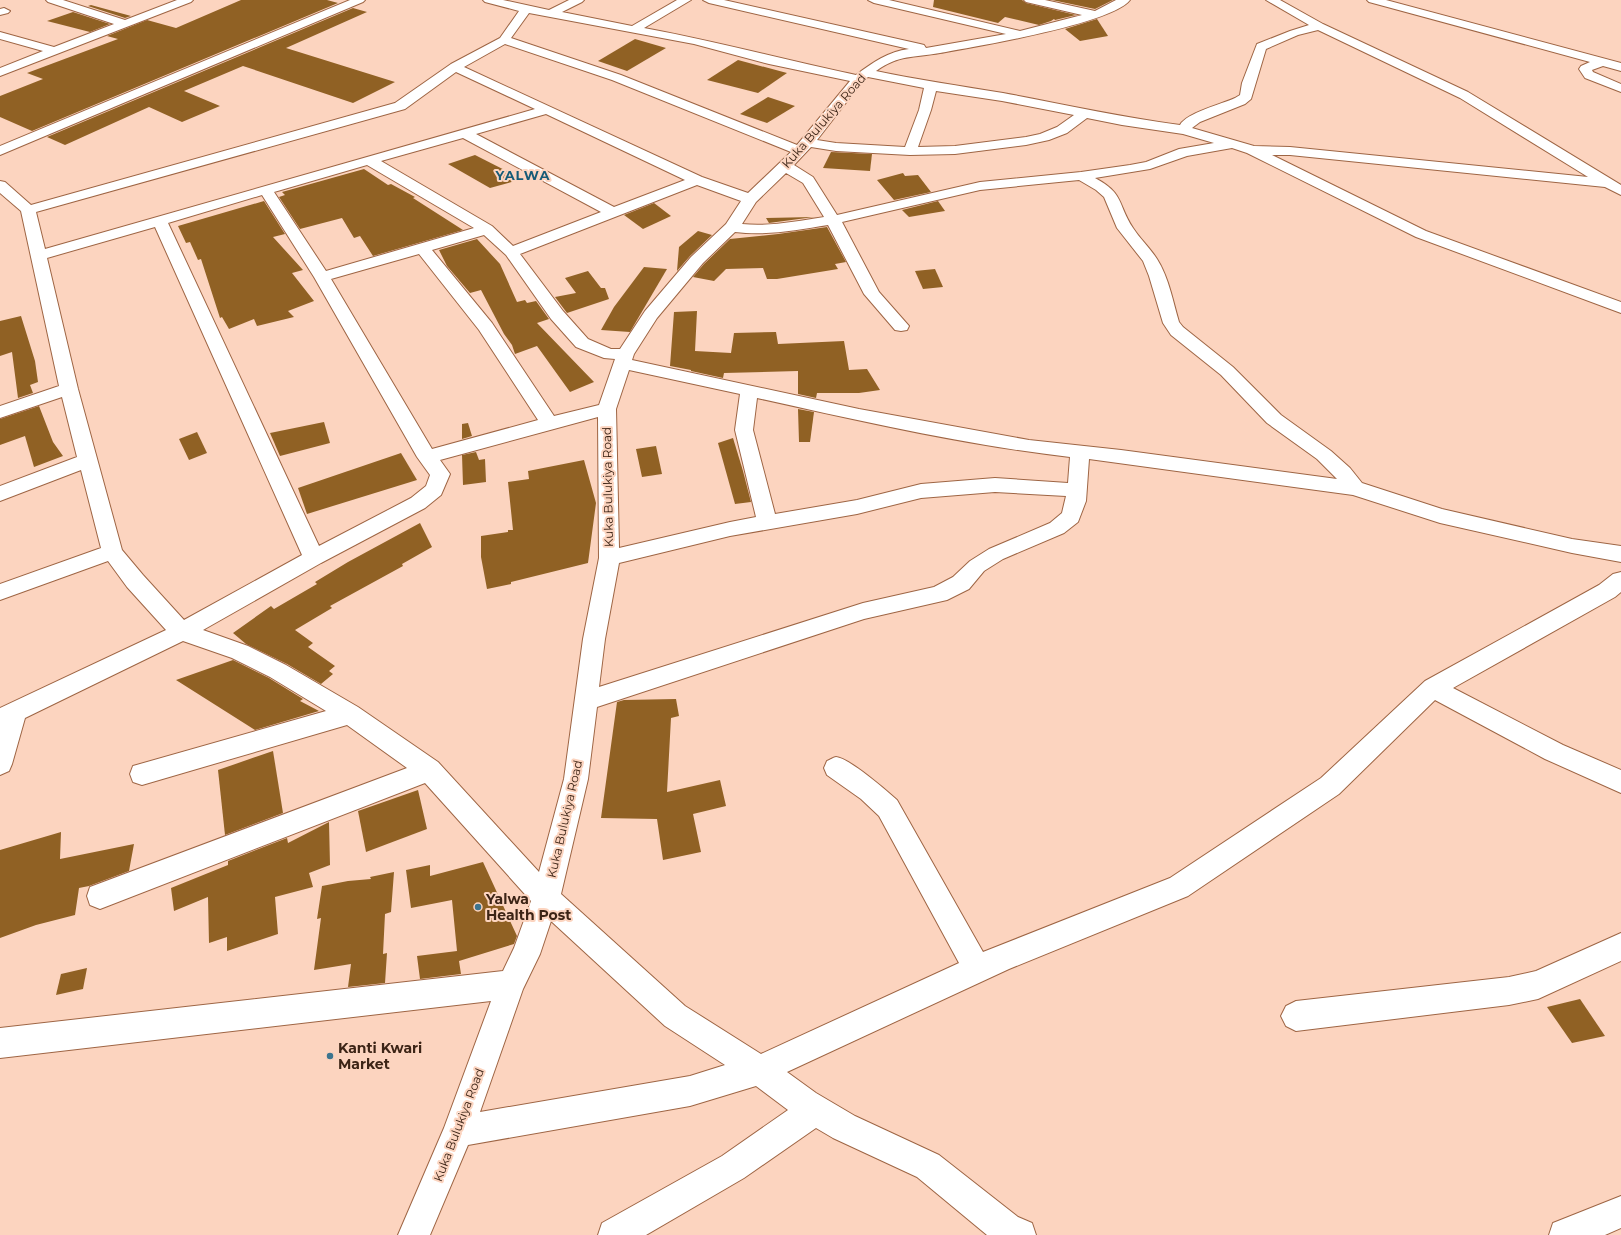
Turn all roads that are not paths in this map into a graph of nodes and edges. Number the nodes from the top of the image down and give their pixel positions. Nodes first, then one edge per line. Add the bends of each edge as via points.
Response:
1 (52, 0) edge
2 (187, 0) edge
3 (358, 0) edge
4 (489, 0) edge
5 (578, 0) edge
6 (685, 0) edge
7 (709, 0) edge
8 (874, 0) edge
9 (1030, 0) edge
10 (1124, 0) edge
11 (1272, 0) edge
12 (1373, 0) edge
13 (526, 9) junction
14 (550, 14) junction
15 (1096, 15) junction
16 (125, 24) junction
17 (1319, 26) junction
18 (634, 29) junction
19 (1022, 34) junction
20 (0, 35) edge
21 (504, 40) junction
22 (54, 51) junction
23 (933, 51) junction
24 (1602, 62) junction
25 (1621, 66) edge
26 (455, 67) junction
27 (0, 72) edge
28 (862, 76) junction
29 (931, 86) junction
30 (1621, 88) edge
31 (547, 109) junction
32 (1085, 113) junction
33 (1185, 130) junction
34 (465, 134) junction
35 (1234, 145) junction
36 (804, 146) junction
37 (1252, 150) junction
38 (0, 151) edge
39 (910, 151) junction
40 (370, 161) junction
41 (786, 166) junction
42 (1081, 176) junction
43 (697, 180) junction
44 (0, 185) edge
45 (1618, 188) edge
46 (266, 190) junction
47 (750, 199) junction
48 (28, 210) junction
49 (613, 212) junction
50 (833, 220) junction
51 (160, 222) junction
52 (732, 227) junction
53 (487, 229) junction
54 (422, 248) junction
55 (511, 252) junction
56 (38, 256) junction
57 (322, 277) junction
58 (1621, 308) edge
59 (901, 326) dead end
60 (624, 358) junction
61 (69, 389) junction
62 (749, 391) junction
63 (607, 409) junction
64 (0, 412) edge
65 (549, 423) junction
66 (1080, 451) junction
67 (427, 457) junction
68 (88, 460) junction
69 (1355, 488) junction
70 (1076, 490) junction
71 (0, 494) edge
72 (768, 522) junction
73 (112, 552) junction
74 (1621, 554) edge
75 (314, 558) junction
76 (609, 558) junction
77 (1621, 580) edge
78 (0, 592) edge
79 (182, 632) junction
80 (1433, 688) junction
81 (587, 701) junction
82 (350, 714) junction
83 (7, 716) edge
84 (0, 764) edge
85 (836, 768) dead end
86 (429, 770) junction
87 (142, 774) dead end
88 (1621, 782) edge
89 (100, 896) dead end
90 (546, 898) junction
91 (1621, 947) edge
92 (976, 969) junction
93 (511, 984) junction
94 (1296, 1016) dead end
95 (0, 1043) edge
96 (759, 1070) junction
97 (815, 1110) junction
98 (458, 1131) junction
99 (1621, 1212) edge
100 (414, 1235) edge
101 (614, 1235) edge
102 (1020, 1235) edge
103 (1565, 1235) edge

1 - 16 street
2 - 16 street
3 - 38 street
4 - 13 street
5 - 14 street
6 - 18 street
7 - 23 street
8 - 19 street
9 - 15 street
10 - 15 street, Kuka Bulukiya Road
11 - 17 street
12 - 24 street
13 - 14 street
13 - 21 street
14 - 18 street
15 - 19 street, Kuka Bulukiya Road
16 - 22 street
17 - 33 street via 1261,47 1246,96 1240,101 1195,119 1187,124
17 - 45 street via 1464,95
18 - 28 street via 769,60
19 - 23 street, Kuka Bulukiya Road
20 - 22 street
21 - 26 street
21 - 36 street via 574,62
22 - 27 street
23 - 28 street, Kuka Bulukiya Road via 892,57
24 - 25 street
24 - 30 street via 1584,69 1585,72
26 - 31 street
26 - 48 street via 400,106 390,110
28 - 29 street
28 - 36 street, Kuka Bulukiya Road
29 - 32 street
29 - 39 street
31 - 34 street
31 - 43 street
32 - 33 street
32 - 39 street via 1062,130 1038,138 955,150
33 - 35 street
34 - 40 street
34 - 49 street
35 - 37 street
35 - 42 street via 1184,152 1150,165
36 - 39 street
36 - 41 street, Kuka Bulukiya Road
37 - 45 street via 1290,151
37 - 58 street via 1421,234
40 - 46 street
40 - 53 street
41 - 47 street, Kuka Bulukiya Road
41 - 50 street via 808,180
42 - 50 street via 980,186 936,194
42 - 69 street via 1110,195 1125,228 1150,260 1171,323 1177,331 1227,371 1274,419 1324,455
43 - 47 street
43 - 49 street
44 - 48 street
46 - 51 street
46 - 57 street
47 - 52 street, Kuka Bulukiya Road
48 - 56 street
49 - 55 street
50 - 52 street via 754,230
50 - 59 street via 872,294
51 - 56 street
51 - 75 street
52 - 60 street, Kuka Bulukiya Road via 697,260 651,314
53 - 54 street
53 - 55 street
54 - 57 street
54 - 65 street via 486,327
55 - 60 street via 557,315 582,343
56 - 61 street
57 - 67 street
60 - 62 street
60 - 63 street, Kuka Bulukiya Road
61 - 64 street
61 - 68 street
62 - 66 street via 859,415 1021,445
62 - 72 street via 744,430
63 - 65 street
63 - 76 street, Kuka Bulukiya Road
65 - 67 street
66 - 69 street
66 - 70 street
67 - 75 street via 440,474 434,490 418,503
68 - 71 street
68 - 73 street
69 - 74 street via 1440,516 1572,546
70 - 72 street via 995,485 921,491 857,507
70 - 81 street via 1076,501 1071,517 1057,528 996,554 977,566 961,583 938,594 862,611
72 - 76 street
73 - 78 street
73 - 79 street
75 - 79 street
76 - 81 street, Kuka Bulukiya Road via 594,639
77 - 80 street via 1607,591
79 - 82 street via 240,652 278,671
79 - 83 street
80 - 88 street via 1554,752
80 - 92 street via 1330,786 1179,887
81 - 90 street, Kuka Bulukiya Road via 576,779
82 - 86 street
82 - 87 street
83 - 84 street
85 - 92 street via 888,808
86 - 89 street
86 - 90 street
90 - 93 street, Kuka Bulukiya Road via 526,954
90 - 96 street via 675,1016
91 - 94 street via 1538,985 1509,991
92 - 96 street
93 - 95 street
93 - 98 street, Kuka Bulukiya Road
96 - 97 street
96 - 98 street via 690,1091
97 - 101 street via 732,1167
97 - 102 street via 844,1127 928,1166 1006,1229
98 - 100 street, Kuka Bulukiya Road
99 - 103 street

